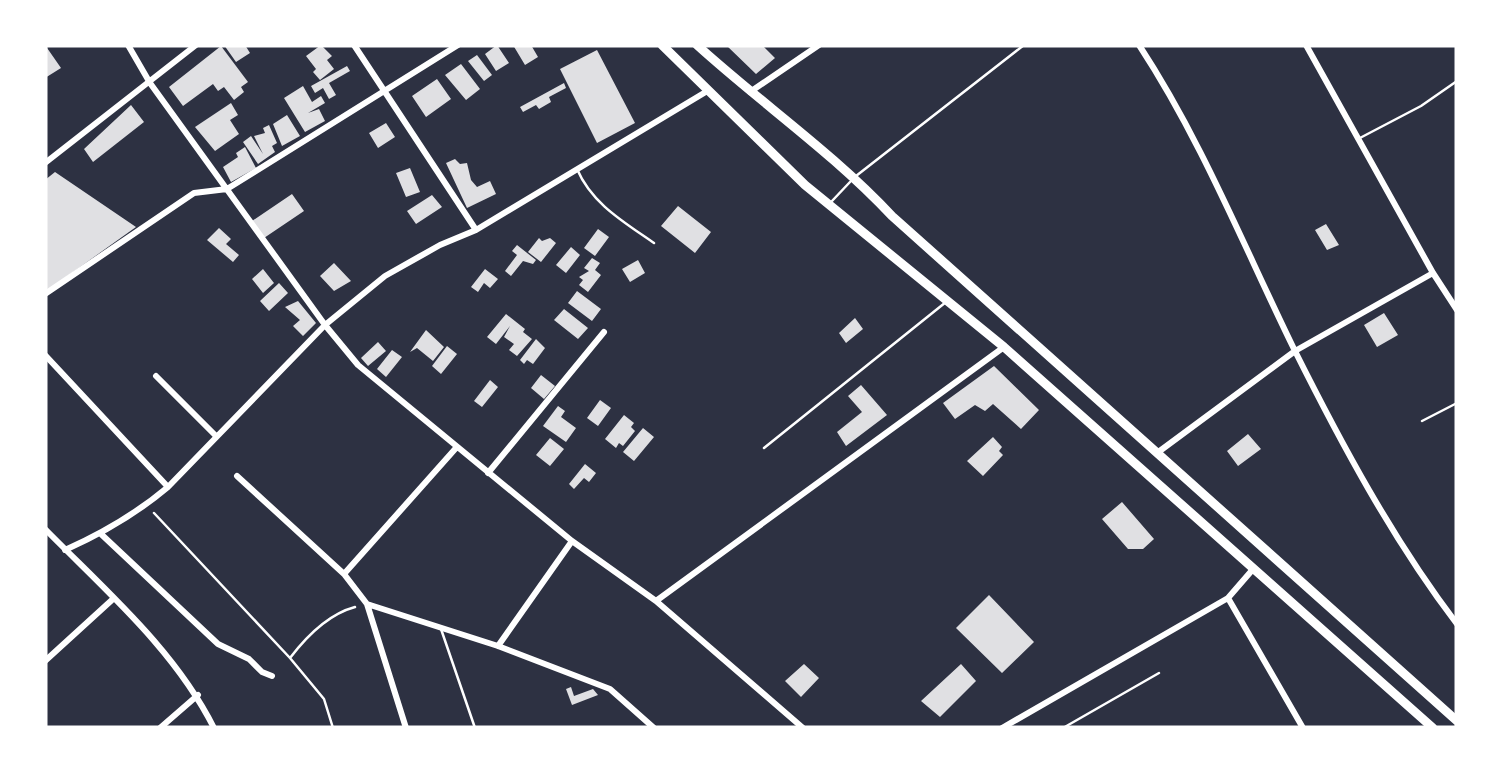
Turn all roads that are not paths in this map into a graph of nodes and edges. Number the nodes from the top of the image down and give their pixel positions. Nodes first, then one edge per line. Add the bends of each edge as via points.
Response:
1 (128, 45) edge
2 (196, 45) edge
3 (354, 45) edge
4 (458, 45) edge
5 (662, 45) edge
6 (697, 45) edge
7 (820, 45) edge
8 (1024, 45) edge
9 (1139, 45) edge
10 (1306, 45) edge
11 (1457, 81) edge
12 (150, 83) junction
13 (384, 90) junction
14 (710, 90) junction
15 (749, 92) junction
16 (1357, 139) junction
17 (45, 163) edge
18 (577, 169) junction
19 (855, 176) junction
20 (226, 189) junction
21 (829, 204) junction
22 (476, 230) junction
23 (654, 244) dead end
24 (1432, 273) junction
25 (45, 294) edge
26 (948, 301) junction
27 (1457, 310) edge
28 (325, 325) junction
29 (604, 332) dead end
30 (1004, 347) junction
31 (1295, 350) junction
32 (45, 355) edge
33 (156, 376) dead end
34 (1457, 403) edge
35 (1422, 421) dead end
36 (216, 436) junction
37 (456, 448) junction
38 (764, 448) dead end
39 (1157, 453) junction
40 (488, 473) junction
41 (237, 476) dead end
42 (168, 487) junction
43 (45, 529) edge
44 (101, 534) junction
45 (572, 541) junction
46 (65, 550) junction
47 (1255, 566) junction
48 (344, 574) junction
49 (1228, 598) junction
50 (112, 599) junction
51 (656, 600) junction
52 (367, 604) junction
53 (1457, 624) edge
54 (440, 628) junction
55 (498, 646) junction
56 (45, 661) edge
57 (1159, 674) dead end
58 (272, 676) dead end
59 (198, 695) junction
60 (1457, 721) edge
61 (1302, 727) edge
62 (160, 728) edge
63 (214, 728) edge
64 (406, 728) edge
65 (475, 728) edge
66 (654, 728) edge
67 (803, 728) edge
68 (1002, 728) edge
69 (1063, 728) edge
70 (1292, 728) edge
71 (1433, 728) edge

1 - 12 street
2 - 12 street
3 - 13 street
4 - 13 street
5 - 14 main road
6 - 15 main road
7 - 15 street
8 - 19 lane
9 - 31 street via 1218,184
10 - 16 street
11 - 16 lane
12 - 17 street
12 - 20 street
13 - 20 street
13 - 22 street
14 - 18 street
14 - 21 main road
15 - 19 main road
16 - 24 street
18 - 22 street
18 - 23 lane via 604,208
19 - 21 lane
19 - 39 main road
20 - 25 street via 194,193
20 - 28 street
21 - 26 main road
22 - 28 street via 384,276
24 - 27 street
24 - 31 street
26 - 30 main road
26 - 38 lane
28 - 36 street
28 - 37 street via 358,365
29 - 40 street
30 - 47 main road
30 - 51 street
31 - 39 street
31 - 53 street via 1393,530
32 - 42 street
33 - 36 street
34 - 35 lane
36 - 42 street
37 - 40 street
37 - 48 street
39 - 60 main road
40 - 45 street
41 - 48 street
42 - 44 street
43 - 46 street
44 - 46 street
44 - 58 street via 218,644
45 - 51 street
45 - 55 street
46 - 50 street
47 - 49 street
47 - 71 main road
48 - 52 street
49 - 61 street
49 - 68 street
50 - 56 street
50 - 59 street
51 - 67 street
52 - 54 street
52 - 64 street
54 - 55 street
54 - 65 lane
55 - 66 street via 610,690
57 - 69 lane
59 - 62 street
59 - 63 street
61 - 70 lane

